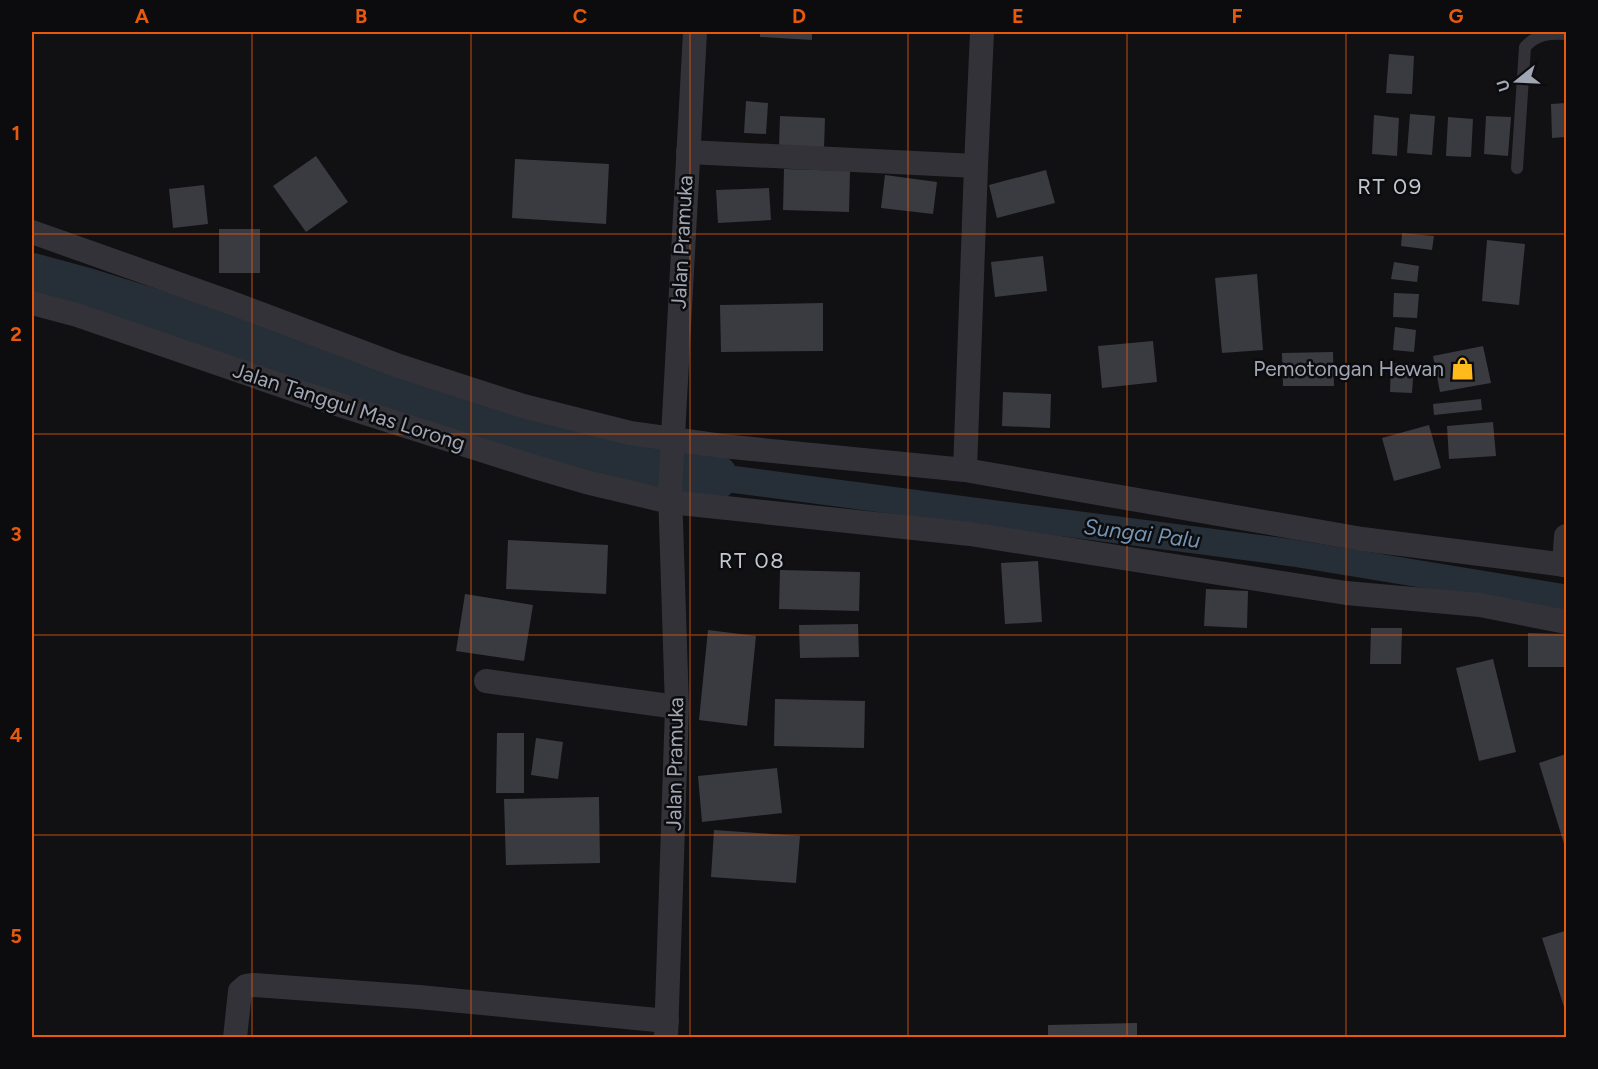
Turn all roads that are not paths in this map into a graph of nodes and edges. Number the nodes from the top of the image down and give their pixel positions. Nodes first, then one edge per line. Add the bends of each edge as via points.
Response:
1 (695, 32) edge
2 (982, 32) edge
3 (1566, 34) edge
4 (688, 152) junction
5 (976, 166) junction
6 (1517, 168) dead end
7 (32, 232) edge
8 (32, 303) edge
9 (671, 447) junction
10 (965, 470) junction
11 (670, 497) junction
12 (1566, 536) edge
13 (1565, 565) edge
14 (1566, 622) edge
15 (486, 681) dead end
16 (677, 706) junction
17 (666, 1029) edge
18 (235, 1038) edge

1 - 4 street, Jalan Pramuka
2 - 5 street
3 - 6 lane via 1548,33 1533,38 1524,47
4 - 5 street
4 - 9 street, Jalan Pramuka
5 - 10 street
7 - 9 street via 380,359 513,403
8 - 11 street, Jalan Tanggul Mas Lorong via 535,467 586,482
9 - 10 street
9 - 11 street, Jalan Pramuka
10 - 13 street via 1362,540
11 - 14 street, Jalan Tanggul Mas Lorong via 970,534 1346,593 1480,606
11 - 16 street, Jalan Pramuka
12 - 13 street
15 - 16 street
16 - 17 street, Jalan Pramuka
17 - 18 street via 419,997 254,985 240,991

